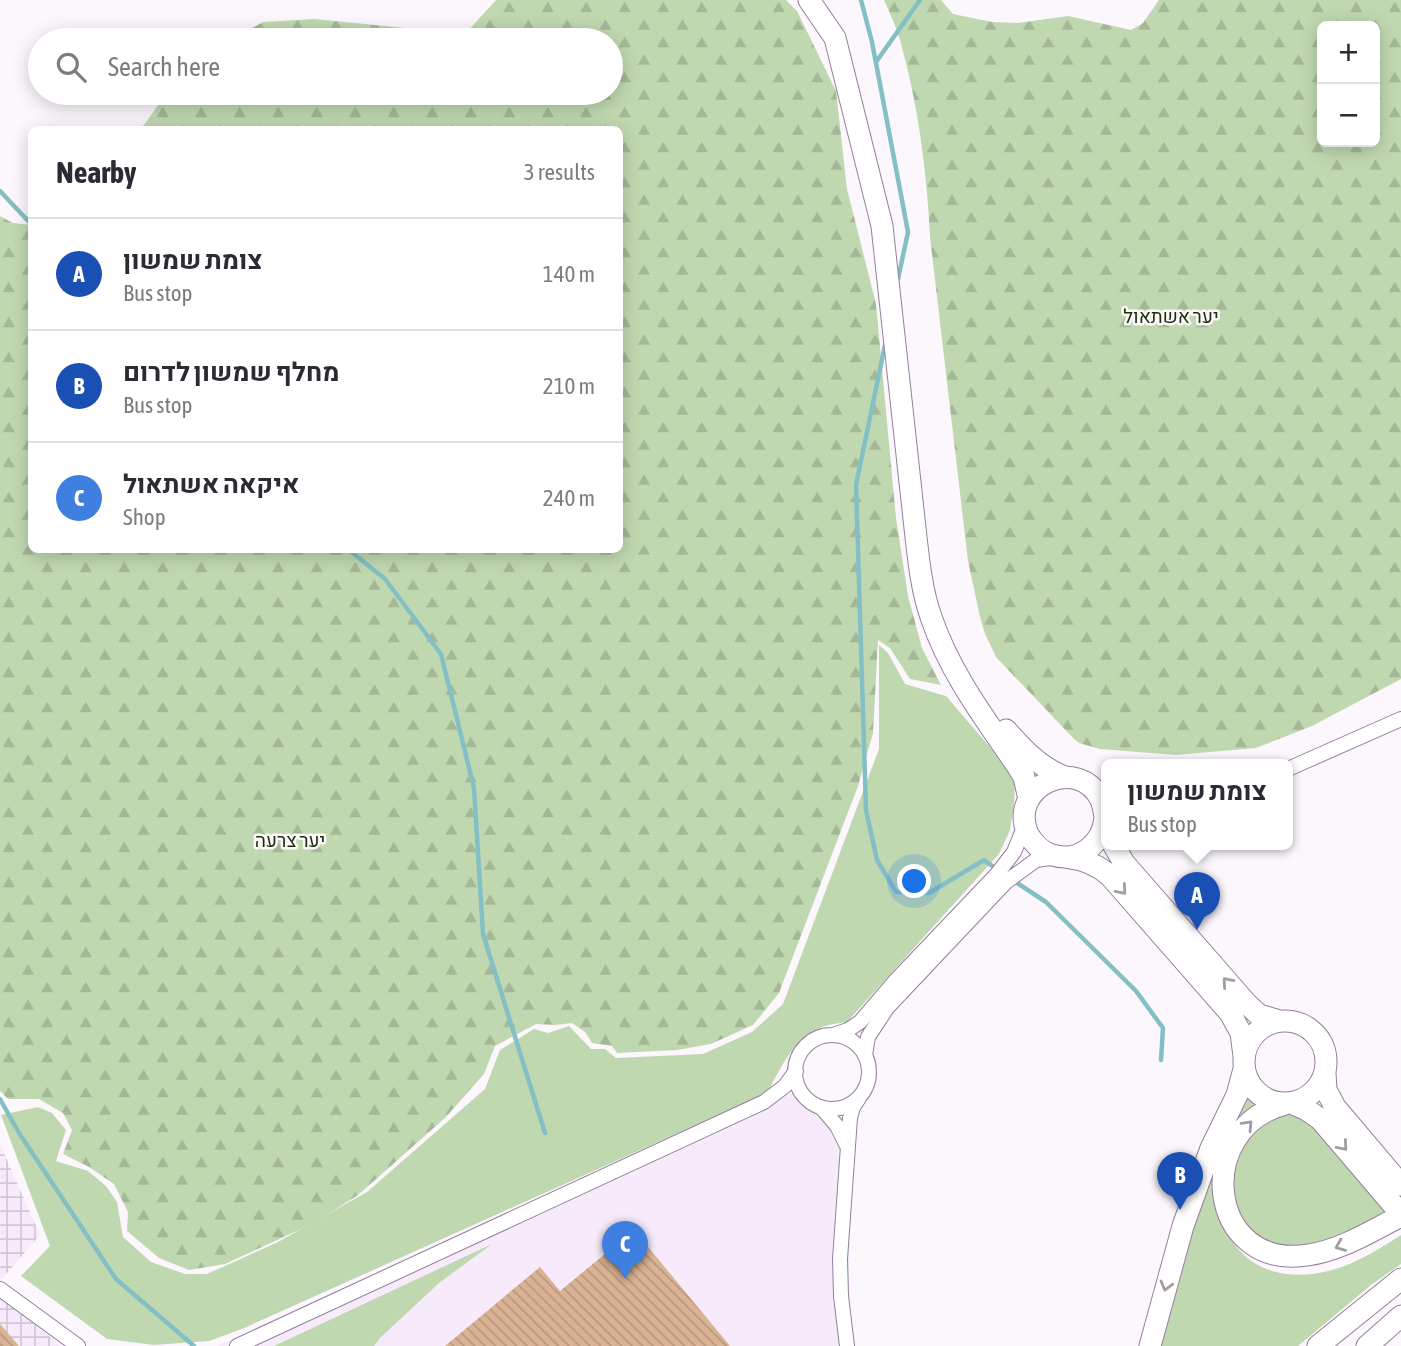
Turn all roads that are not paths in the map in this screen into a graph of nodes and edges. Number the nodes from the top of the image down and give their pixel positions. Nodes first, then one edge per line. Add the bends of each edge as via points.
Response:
1 (809, 0) edge
2 (916, 537) junction
3 (1401, 719) edge
4 (1293, 767) edge
5 (1074, 779) junction
6 (1101, 782) edge
7 (1029, 799) junction
8 (1101, 804) edge
9 (1025, 824) junction
10 (1101, 833) edge
11 (1116, 850) edge
12 (1062, 857) junction
13 (1006, 873) junction
14 (1280, 1021) junction
15 (832, 1035) junction
16 (865, 1055) junction
17 (1244, 1062) junction
18 (796, 1071) junction
19 (1325, 1073) junction
20 (859, 1098) junction
21 (764, 1102) junction
22 (1288, 1104) junction
23 (816, 1105) junction
24 (848, 1152) junction
25 (1399, 1204) edge
26 (1401, 1279) edge
27 (0, 1289) edge
28 (1401, 1316) edge
29 (78, 1346) edge
30 (237, 1346) edge
31 (847, 1346) edge
32 (1150, 1346) edge
33 (1318, 1346) edge
34 (1367, 1346) edge

1 - 2 highway via 835,38 882,226
2 - 5 highway via 934,607 964,674 1022,748 1051,772
2 - 7 highway via 923,587 943,648 1024,777
3 - 4 street
5 - 6 street
5 - 7 highway via 1046,782
5 - 8 highway via 1097,794
7 - 9 highway
9 - 12 highway via 1037,845
9 - 13 street
10 - 12 highway via 1083,853
14 -> 11 highway via 1262,1016 1247,1004
12 - 13 street via 1035,860
12 -> 17 highway via 1089,862 1110,876 1230,1013 1241,1034
13 - 15 street via 896,980 860,1022
13 - 16 street via 884,1012 868,1037
14 - 17 highway via 1255,1033
14 - 19 highway via 1298,1023 1314,1033 1324,1049
15 - 16 street via 859,1046
15 - 18 street via 806,1046
16 - 20 street via 869,1078
17 - 22 highway via 1251,1087 1260,1096
17 -> 32 highway via 1237,1095 1185,1219
18 - 21 street
18 - 23 street via 800,1089
19 - 22 highway via 1314,1092
19 - 25 highway via 1326,1090 1335,1108
20 - 23 street via 838,1108
20 - 24 street via 850,1118
21 - 23 street via 800,1099
21 - 30 street
22 -> 25 highway via 1317,1116
25 -> 22 highway via 1350,1243 1326,1252 1286,1256 1269,1252 1243,1236 1223,1197 1226,1161 1249,1123 1265,1111
23 - 24 street via 840,1130
24 - 31 street via 840,1259
26 - 33 highway
27 - 29 street
28 - 34 highway

